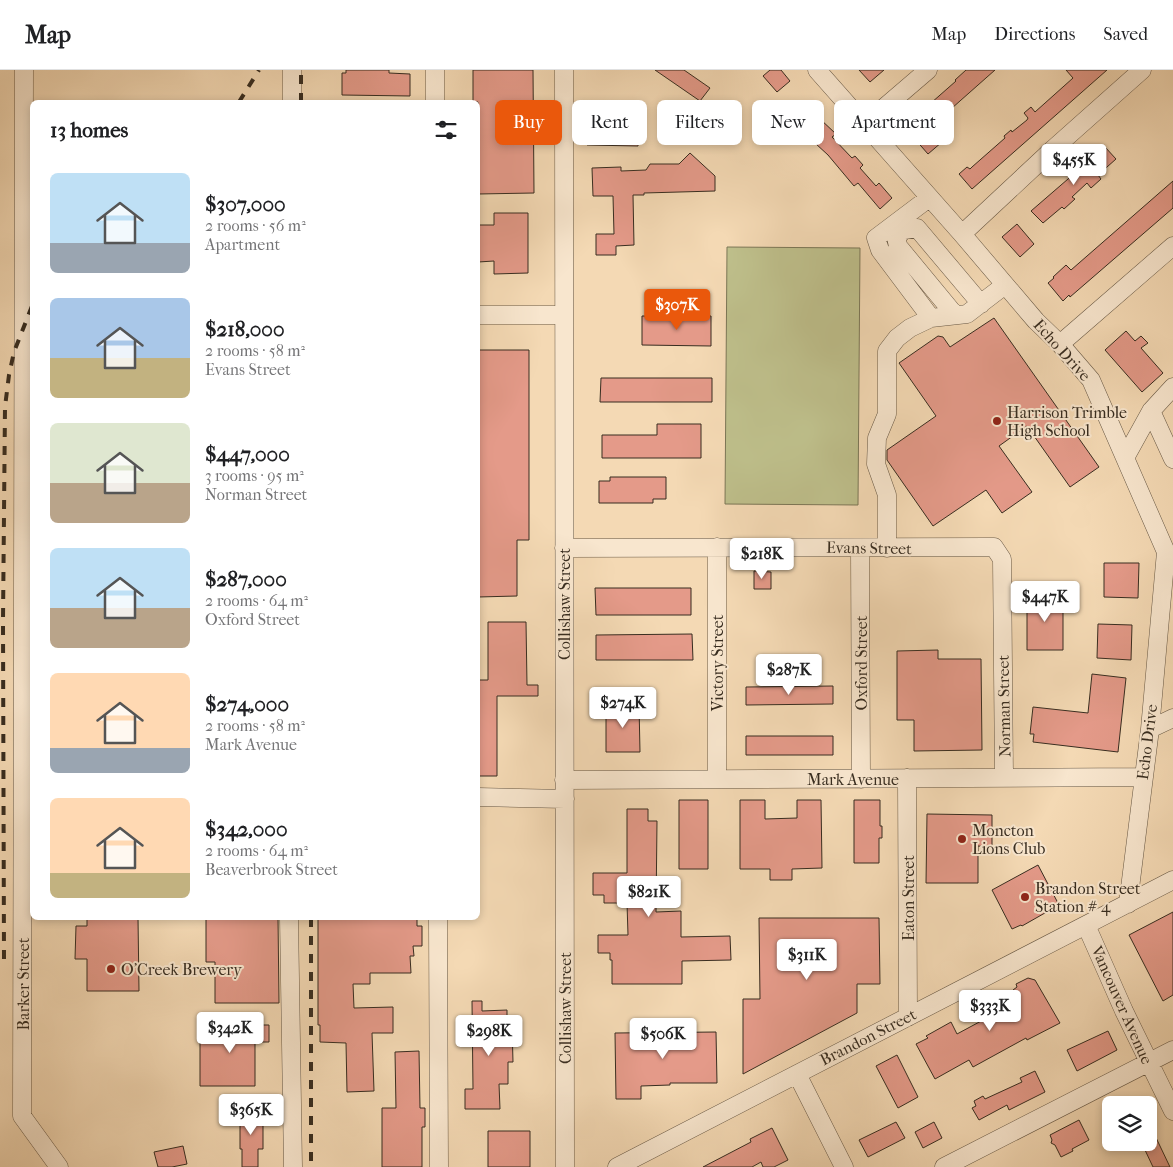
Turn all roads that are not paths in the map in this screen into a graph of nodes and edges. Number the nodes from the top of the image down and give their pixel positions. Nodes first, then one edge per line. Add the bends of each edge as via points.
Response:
1 (24, 70) edge
2 (292, 70) edge
3 (435, 70) edge
4 (564, 70) edge
5 (817, 70) edge
6 (928, 70) edge
7 (1142, 70) edge
8 (292, 100) edge
9 (435, 100) edge
10 (844, 100) edge
11 (893, 100) edge
12 (881, 145) edge
13 (929, 198) junction
14 (962, 234) junction
15 (1173, 246) edge
16 (1005, 285) junction
17 (981, 304) junction
18 (480, 315) edge
19 (564, 315) junction
20 (955, 315) junction
21 (931, 318) junction
22 (1060, 344) junction
23 (28, 369) edge
24 (1173, 387) edge
25 (1151, 411) junction
26 (1125, 458) junction
27 (1173, 459) edge
28 (1168, 541) edge
29 (717, 547) junction
30 (564, 548) junction
31 (860, 548) junction
32 (887, 548) junction
33 (994, 548) joint
34 (1173, 718) edge
35 (1150, 729) junction
36 (1142, 777) junction
37 (907, 778) junction
38 (1004, 778) junction
39 (717, 779) junction
40 (861, 779) junction
41 (564, 780) junction
42 (480, 798) edge
43 (564, 799) junction
44 (28, 860) edge
45 (1173, 880) edge
46 (1128, 904) junction
47 (289, 920) edge
48 (438, 920) edge
49 (1086, 925) junction
50 (908, 1017) junction
51 (1173, 1050) edge
52 (1148, 1063) junction
53 (797, 1074) junction
54 (1173, 1111) edge
55 (59, 1167) edge
56 (293, 1167) edge
57 (440, 1167) edge
58 (565, 1167) edge
59 (617, 1167) edge
60 (844, 1167) edge
61 (944, 1167) edge

1 - 23 street, Barker Street
2 - 8 street
3 - 9 street
4 - 19 street, Collishaw Street
5 - 10 street, Echo Drive
6 - 11 street
7 - 14 street
12 - 13 street, Echo Drive
13 - 14 street, Echo Drive
13 - 21 street via 876,238 880,250
14 - 16 street, Echo Drive
15 - 22 street
16 - 17 street
16 - 22 street, Echo Drive
17 - 20 street via 966,314
17 - 20 street via 917,228 904,230 896,237 898,246
18 - 19 street
19 - 30 street, Collishaw Street
20 - 21 street
21 - 32 street via 897,338 887,352 887,414 877,438 876,464 887,495
22 - 26 street, Echo Drive via 1091,380
23 - 44 street, Barker Street
24 - 25 street
25 - 26 street
25 - 27 street
26 - 28 street, Echo Drive
28 - 35 street, Echo Drive
29 - 30 street, Evans Street
29 - 31 street, Evans Street
29 - 39 street, Victory Street
30 - 41 street, Collishaw Street
31 - 32 street, Evans Street
31 - 40 street, Oxford Street
32 - 33 street, Evans Street
33 - 38 street, Norman Street via 1002,559
34 - 35 street
35 - 36 street, Echo Drive
36 - 38 street, Mark Avenue
36 - 46 street, Echo Drive
37 - 38 street, Mark Avenue
37 - 40 street, Mark Avenue
37 - 50 street, Eaton Street
39 - 40 street, Mark Avenue
39 - 41 street, Mark Avenue
41 - 43 street, Collishaw Street
42 - 43 street
43 - 58 street, Collishaw Street
44 - 55 street, Barker Street via 22,1116
45 - 46 street, Brandon Street
46 - 49 street, Brandon Street
47 - 56 street
48 - 57 street
49 - 50 street, Brandon Street
49 - 52 street, Vancouver Avenue
50 - 53 street, Brandon Street
51 - 52 street
52 - 54 street, Vancouver Avenue
52 - 61 street
53 - 59 street, Brandon Street
53 - 60 street

